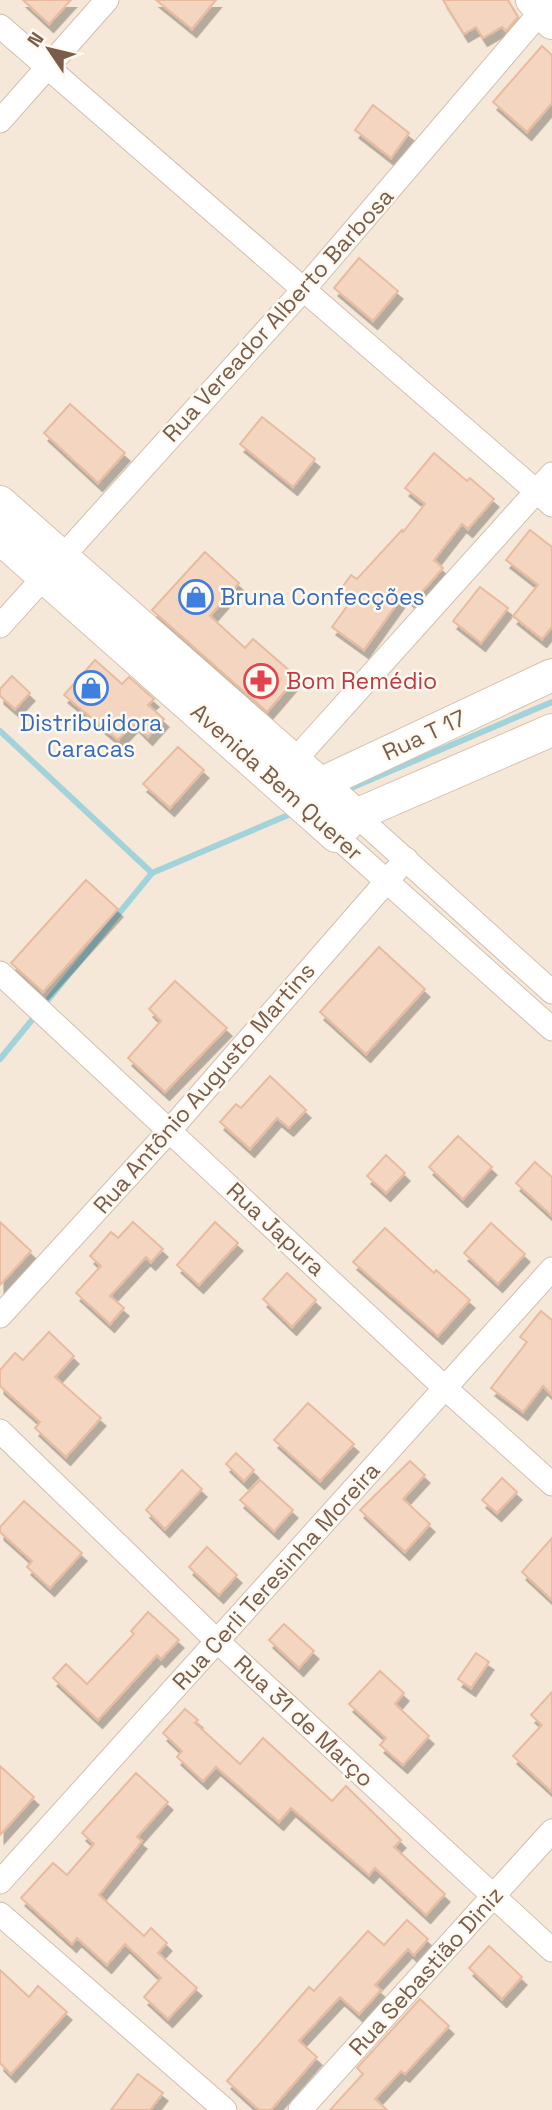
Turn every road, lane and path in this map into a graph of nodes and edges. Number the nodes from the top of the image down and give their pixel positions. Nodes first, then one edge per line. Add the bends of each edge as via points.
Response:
1 (107, 0) edge
2 (544, 9) edge
3 (0, 26) edge
4 (48, 67) junction
5 (0, 121) edge
6 (304, 289) junction
7 (552, 474) edge
8 (544, 498) edge
9 (0, 502) edge
10 (0, 537) edge
11 (53, 565) junction
12 (0, 626) edge
13 (552, 674) edge
14 (552, 730) edge
15 (285, 772) junction
16 (311, 795) junction
17 (346, 825) junction
18 (406, 859) junction
19 (387, 880) junction
20 (0, 973) edge
21 (552, 992) edge
22 (552, 1029) edge
23 (170, 1130) junction
24 (552, 1269) edge
25 (0, 1316) edge
26 (445, 1388) junction
27 (0, 1431) edge
28 (552, 1484) edge
29 (217, 1641) junction
30 (552, 1831) edge
31 (0, 1882) edge
32 (494, 1896) junction
33 (0, 1914) edge
34 (552, 1950) edge
35 (225, 2110) edge
36 (300, 2110) edge

1 - 4 street
2 - 6 street, Rua Vereador Alberto Barbosa
3 - 4 street
4 - 5 street
4 - 6 street
6 - 8 street
6 - 11 street, Rua Vereador Alberto Barbosa
7 - 8 street
8 - 15 street
9 - 11 street, Avenida Bem Querer
10 - 11 street, Avenida Bem Querer
11 - 12 street, Rua Vereador Alberto Barbosa
11 - 15 street, Avenida Bem Querer
13 - 16 street, Rua T 17
14 - 17 street, Rua T 17
15 - 16 street, Avenida Bem Querer
16 - 17 street, Avenida Bem Querer
17 - 18 street, Avenida Bem Querer
17 - 19 street, Avenida Bem Querer
18 - 19 street, Rua Antônio Augusto Martins
18 - 21 street, Avenida Bem Querer
19 - 22 street, Avenida Bem Querer
19 - 23 street, Rua Antônio Augusto Martins
20 - 23 street, Rua Japura
23 - 25 street, Rua Antônio Augusto Martins
23 - 26 street, Rua Japura
24 - 26 street, Rua Cerli Teresinha Moreira
26 - 28 street, Rua Japura
26 - 29 street, Rua Cerli Teresinha Moreira
27 - 29 street, Rua 31 de Março
29 - 31 street, Rua Cerli Teresinha Moreira
29 - 32 street, Rua 31 de Março
30 - 32 street, Rua Sebastião Diniz
32 - 34 street, Rua 31 de Março
32 - 36 street, Rua Sebastião Diniz
33 - 35 street

